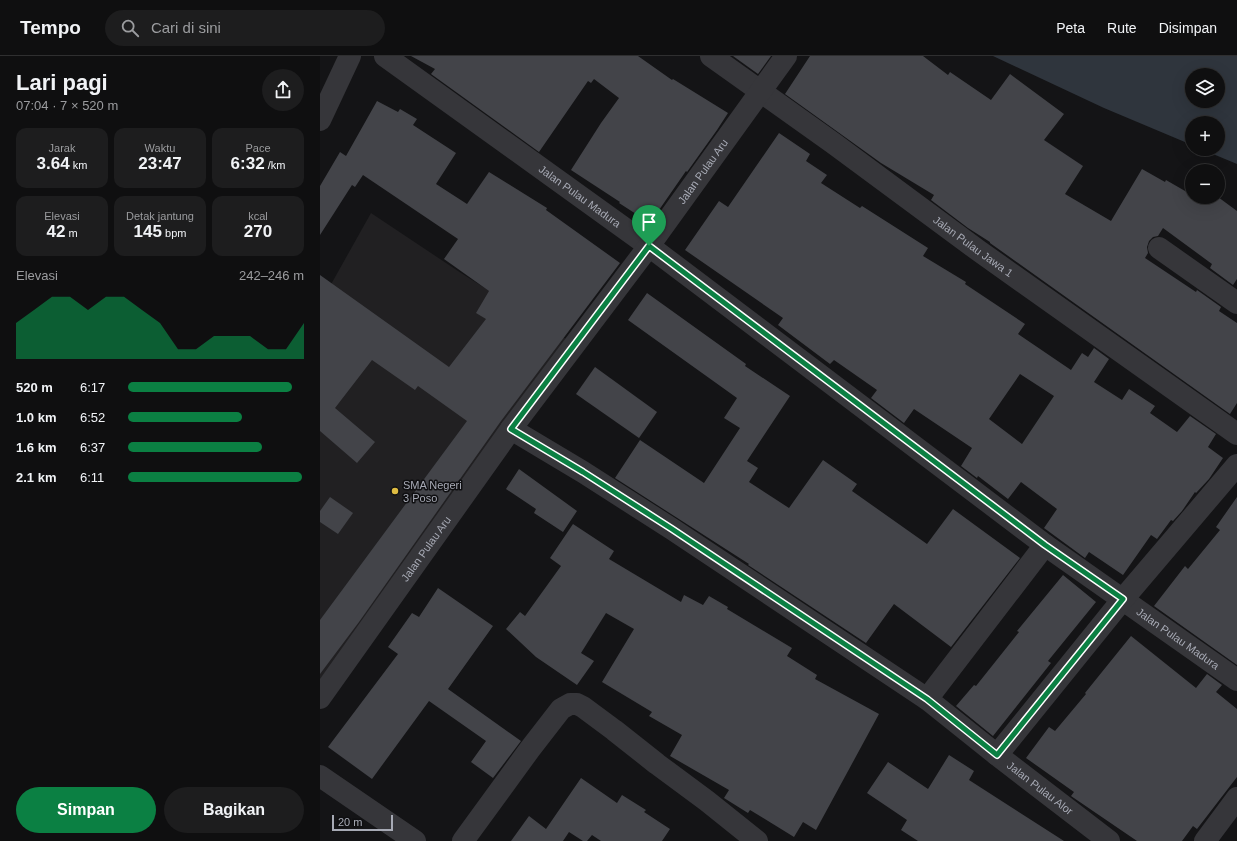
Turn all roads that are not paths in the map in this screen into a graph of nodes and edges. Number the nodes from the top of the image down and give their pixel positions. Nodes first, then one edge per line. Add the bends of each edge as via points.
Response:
1 (350, 56) edge
2 (385, 56) edge
3 (711, 56) edge
4 (786, 56) edge
5 (761, 91) junction
6 (320, 120) edge
7 (649, 246) junction
8 (1159, 248) dead end
9 (1237, 303) edge
10 (511, 429) junction
11 (1237, 434) edge
12 (1237, 465) edge
13 (1045, 545) junction
14 (1123, 599) junction
15 (1237, 680) edge
16 (320, 698) edge
17 (927, 699) junction
18 (997, 755) junction
19 (320, 776) edge
20 (1237, 798) edge
21 (415, 841) edge
22 (463, 841) edge
23 (757, 841) edge
24 (1110, 841) edge
25 (1205, 841) edge

1 - 6 street
2 - 7 street, Jalan Pulau Madura
3 - 5 street, Jalan Pulau Jawa 1
4 - 5 street, Jalan Pulau Aru
5 - 7 street, Jalan Pulau Aru
5 - 11 street, Jalan Pulau Jawa 1
7 - 10 street, Jalan Pulau Aru
7 - 13 street, Jalan Pulau Madura
8 - 9 street
10 - 16 street, Jalan Pulau Aru
10 - 17 street, Jalan Pulau Alor via 666,525
12 - 14 street
13 - 14 street, Jalan Pulau Madura
13 - 17 street
14 - 15 street, Jalan Pulau Madura
14 - 18 street
17 - 18 street, Jalan Pulau Alor
18 - 24 street, Jalan Pulau Alor
19 - 21 street
20 - 25 street
22 - 23 street via 539,737 561,709 570,704 583,707

